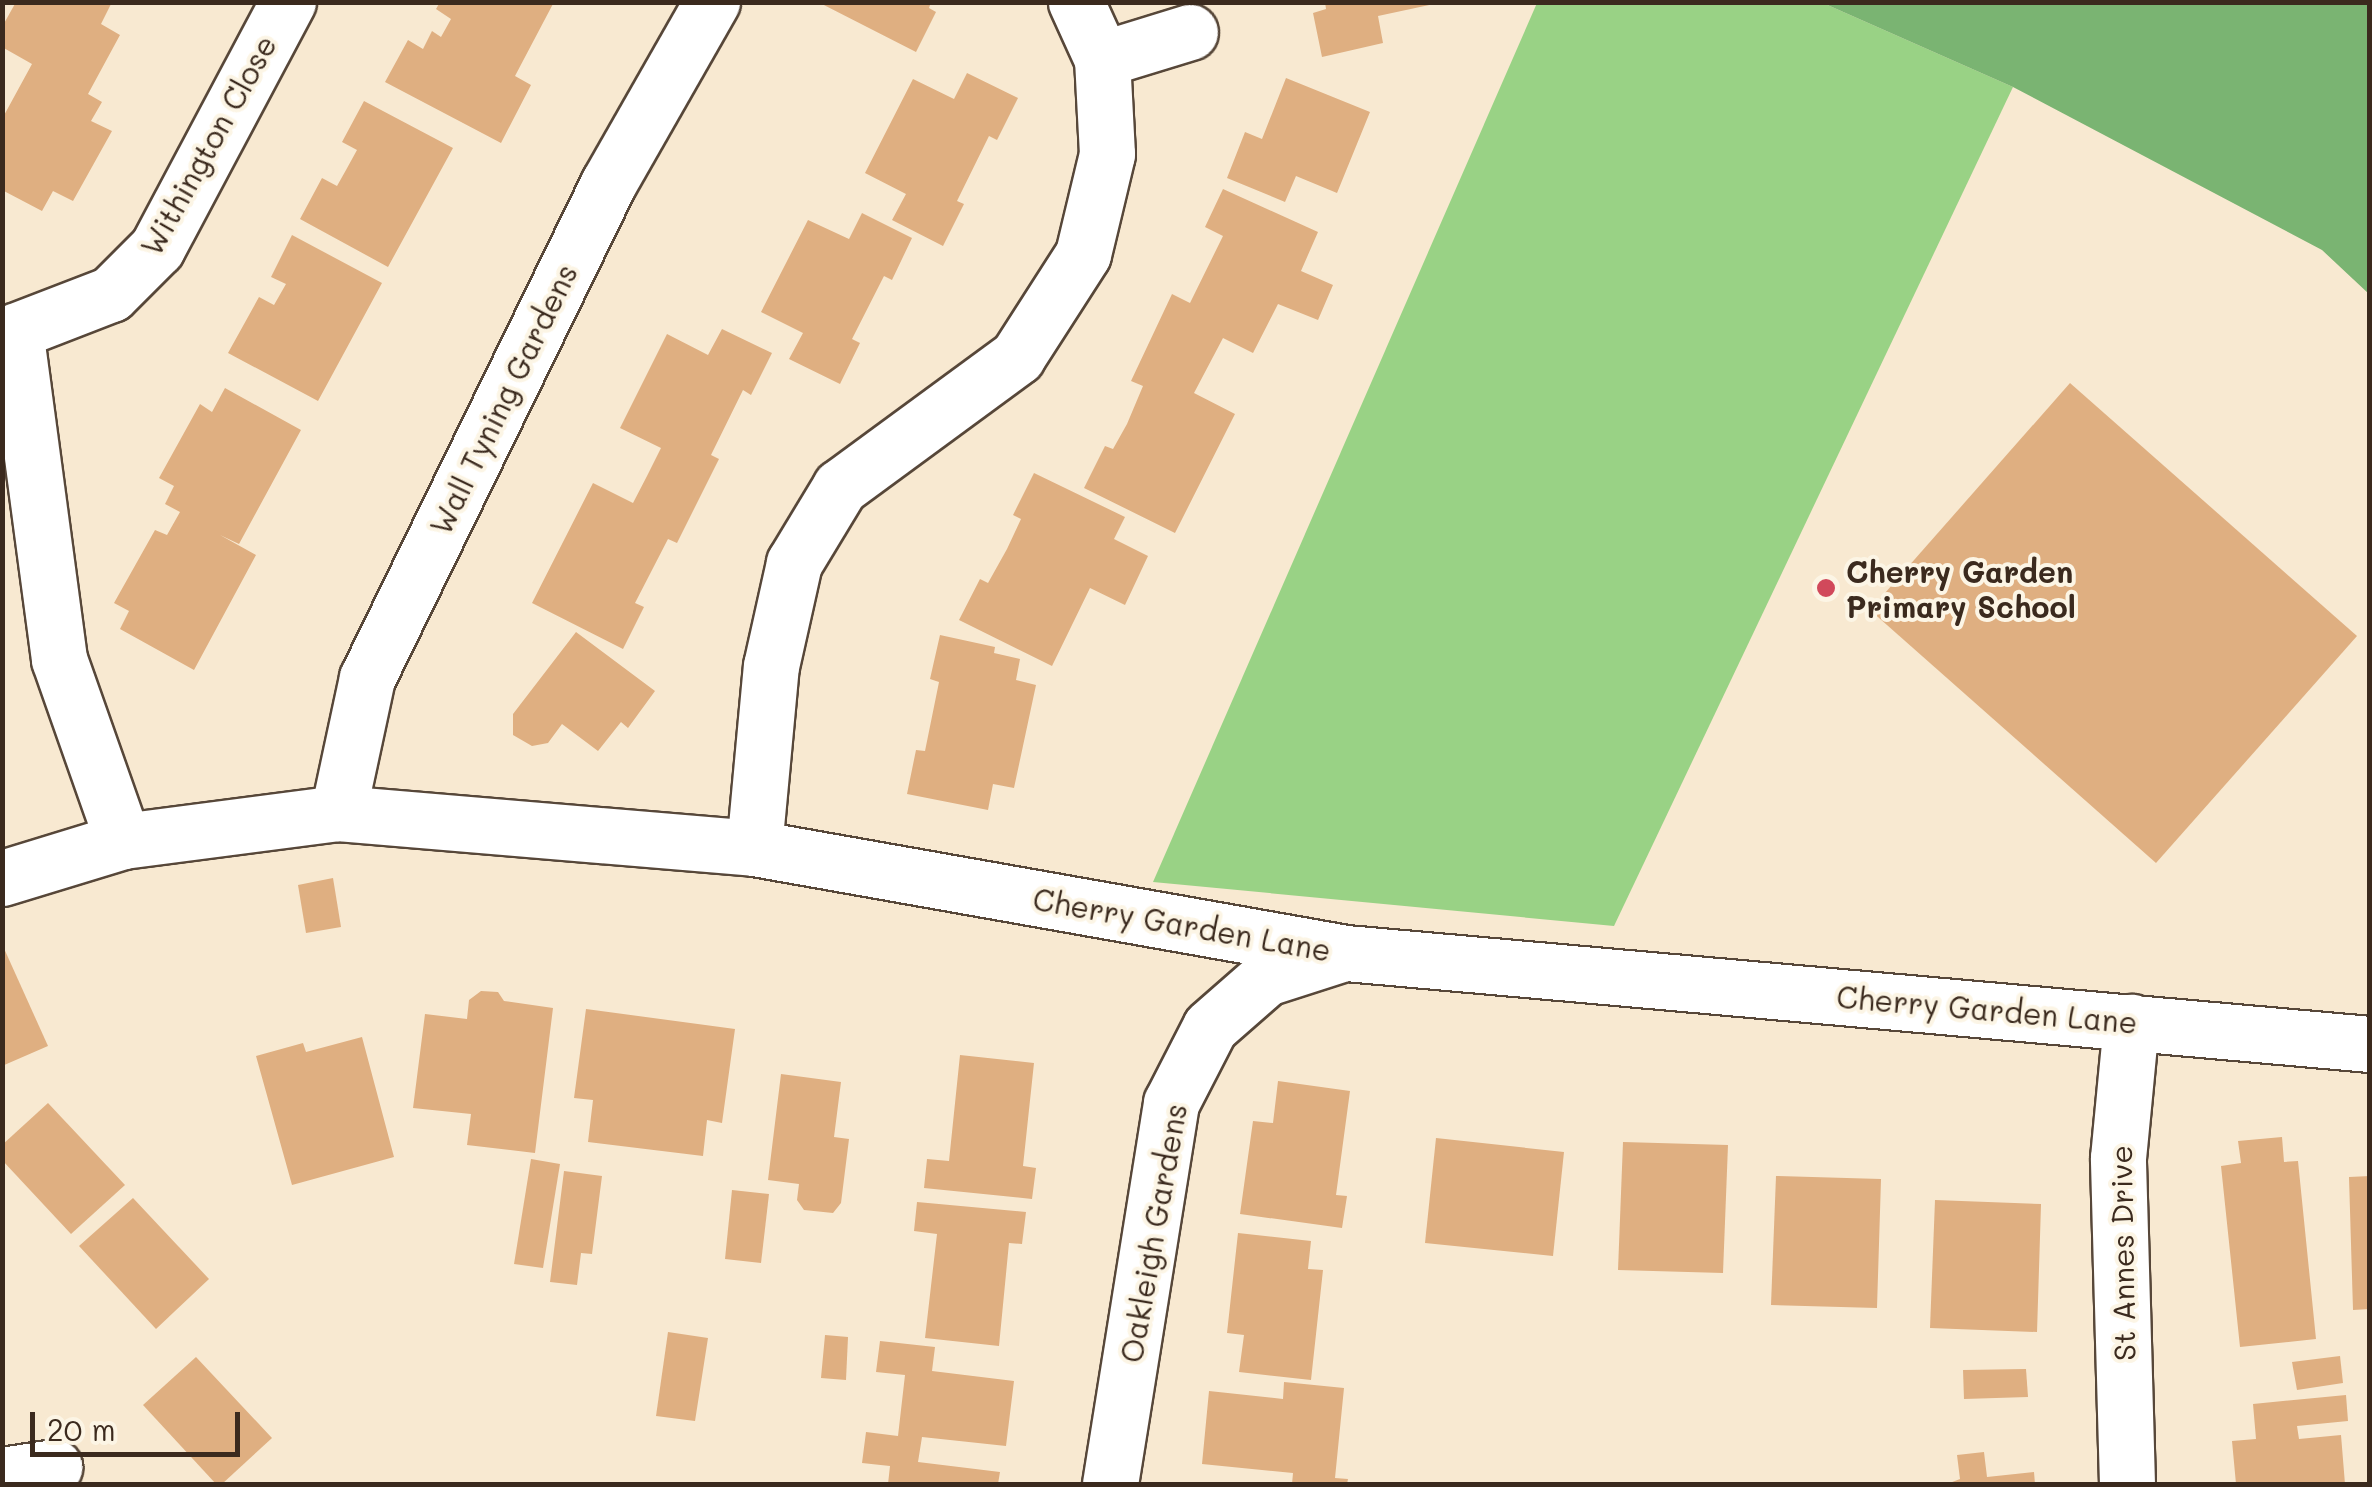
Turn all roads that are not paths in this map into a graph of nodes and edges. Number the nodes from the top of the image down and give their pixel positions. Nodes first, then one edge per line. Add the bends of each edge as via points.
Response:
1 (712, 2) edge
2 (1076, 2) edge
3 (268, 9) edge
4 (1190, 32) dead end
5 (1102, 59) junction
6 (9, 323) edge
7 (338, 813) junction
8 (123, 842) junction
9 (754, 848) junction
10 (2, 878) edge
11 (1346, 953) junction
12 (2131, 1022) junction
13 (2370, 1044) edge
14 (1110, 1484) edge
15 (2127, 1484) edge

1 - 7 street, Wall Tyning Gardens via 608,184 367,678
2 - 5 street
3 - 6 street, Withington Close via 157,248 111,294
4 - 5 street
5 - 9 street via 1107,154 1083,254 1017,358 840,487 794,563 771,666
6 - 8 street, Withington Close via 59,659
7 - 8 street, Cherry Garden Lane
7 - 9 street, Cherry Garden Lane
8 - 10 street, Cherry Garden Lane
9 - 11 street, Cherry Garden Lane
11 - 12 street, Cherry Garden Lane
11 - 14 street, Oakleigh Gardens via 1266,978 1210,1027 1171,1104
12 - 13 street, Cherry Garden Lane
12 - 15 street, St Annes Drive via 2118,1158

